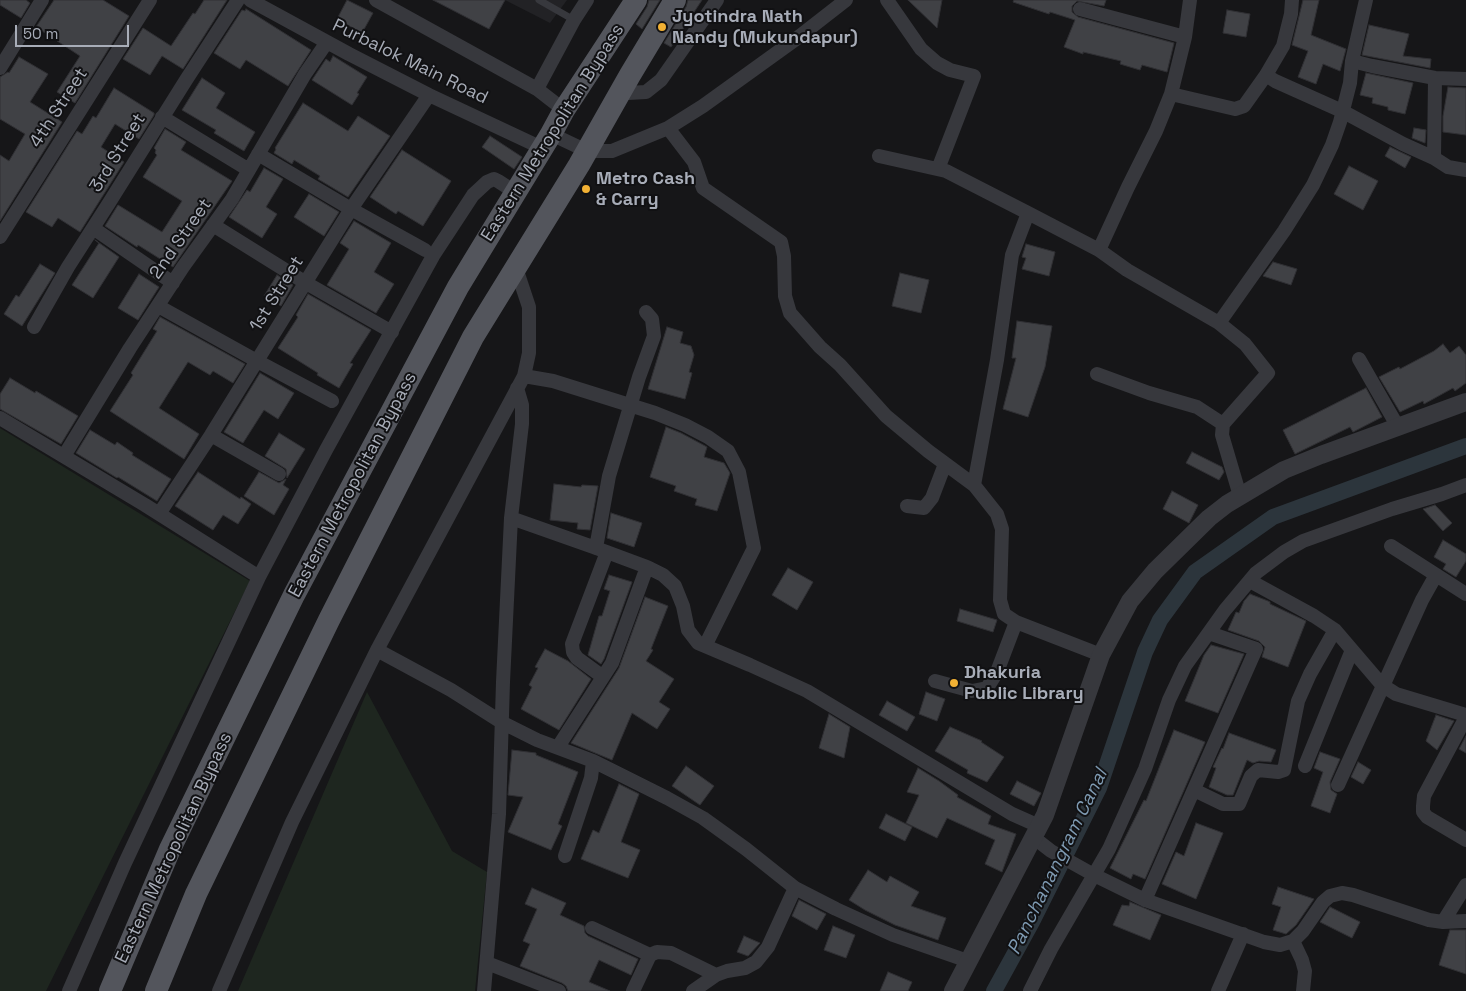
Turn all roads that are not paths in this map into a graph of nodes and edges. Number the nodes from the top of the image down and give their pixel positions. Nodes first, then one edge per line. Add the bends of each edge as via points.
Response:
1 (42, 0) edge
2 (150, 0) edge
3 (238, 0) edge
4 (250, 0) edge
5 (376, 0) edge
6 (539, 0) edge
7 (587, 0) edge
8 (636, 0) edge
9 (675, 0) edge
10 (717, 0) edge
11 (846, 0) edge
12 (887, 0) edge
13 (1190, 0) edge
14 (1292, 0) edge
15 (1366, 0) edge
16 (1080, 9) dead end
17 (574, 20) junction
18 (1185, 37) junction
19 (327, 42) junction
20 (1352, 61) junction
21 (0, 68) edge
22 (1266, 75) junction
23 (1435, 78) junction
24 (1466, 79) edge
25 (537, 89) junction
26 (622, 89) junction
27 (1171, 94) junction
28 (429, 95) junction
29 (564, 110) junction
30 (1342, 111) junction
31 (162, 117) junction
32 (668, 128) junction
33 (541, 141) junction
34 (587, 151) junction
35 (258, 154) junction
36 (879, 156) dead end
37 (1434, 158) junction
38 (249, 170) junction
39 (938, 170) junction
40 (1466, 170) edge
41 (515, 192) junction
42 (351, 209) junction
43 (1028, 213) junction
44 (213, 225) junction
45 (93, 228) junction
46 (0, 236) edge
47 (424, 250) dead end
48 (1100, 250) junction
49 (516, 268) junction
50 (173, 283) junction
51 (306, 283) junction
52 (158, 306) junction
53 (646, 312) dead end
54 (1219, 323) junction
55 (34, 327) dead end
56 (392, 332) junction
57 (1359, 359) dead end
58 (256, 361) junction
59 (1097, 374) dead end
60 (524, 376) junction
61 (517, 388) junction
62 (332, 401) dead end
63 (1466, 402) edge
64 (631, 404) junction
65 (0, 418) edge
66 (1222, 424) junction
67 (1398, 427) junction
68 (211, 435) junction
69 (64, 456) junction
70 (945, 464) junction
71 (279, 474) dead end
72 (974, 485) junction
73 (1466, 485) edge
74 (1240, 496) junction
75 (907, 506) dead end
76 (159, 514) junction
77 (511, 518) junction
78 (1391, 546) dead end
79 (601, 550) junction
80 (647, 567) junction
81 (1436, 575) junction
82 (259, 577) junction
83 (1250, 581) junction
84 (1466, 594) edge
85 (1016, 622) junction
86 (1335, 630) junction
87 (1209, 633) junction
88 (705, 646) junction
89 (376, 650) junction
90 (1352, 650) junction
91 (1101, 655) junction
92 (603, 677) junction
93 (935, 681) dead end
94 (1382, 686) junction
95 (1466, 716) edge
96 (503, 723) junction
97 (558, 747) junction
98 (592, 761) junction
99 (1305, 766) dead end
100 (1338, 786) dead end
101 (1194, 790) junction
102 (1036, 831) junction
103 (1466, 840) edge
104 (565, 856) dead end
105 (1094, 875) junction
106 (1466, 885) edge
107 (796, 888) junction
108 (1145, 900) junction
109 (1466, 921) edge
110 (1443, 922) junction
111 (592, 928) dead end
112 (1243, 934) junction
113 (1293, 941) junction
114 (650, 955) junction
115 (968, 961) junction
116 (487, 963) junction
117 (716, 975) junction
118 (69, 991) edge
119 (110, 991) edge
120 (156, 991) edge
121 (218, 991) edge
122 (484, 991) edge
123 (559, 991) edge
124 (633, 991) edge
125 (693, 991) edge
126 (953, 991) edge
127 (1030, 991) edge
128 (1218, 991) edge
129 (1303, 991) edge

1 - 21 street
2 - 46 street, 4th Street
3 - 31 street, 3rd Street
4 - 19 street, Purbalok Main Road
5 - 25 street
6 - 17 lane
7 - 17 street
8 - 29 main road, Eastern Metropolitan Bypass
9 - 26 main road, Eastern Metropolitan Bypass
10 - 26 street via 661,80 646,92 628,93
11 - 32 street
12 - 39 street via 921,48 937,63 974,76
13 - 18 street
14 - 22 street via 1283,46
15 - 20 street
16 - 18 street
17 - 25 street
18 - 27 street
19 - 28 street, Purbalok Main Road
19 - 35 street, 2nd Street
20 - 23 street
20 - 30 street
22 - 27 street via 1244,106 1235,109
22 - 30 street
23 - 24 street
23 - 37 street
25 - 29 street
26 - 34 main road, Eastern Metropolitan Bypass
27 - 48 street
28 - 33 street, Purbalok Main Road
28 - 42 street, 1st Street
29 - 33 main road, Eastern Metropolitan Bypass
30 - 37 street
30 - 54 street via 1332,145 1314,185
31 - 38 street
31 - 45 street, 3rd Street
32 - 34 street via 612,151
32 - 70 street via 694,162 703,188 781,242 785,296 790,313 886,416
33 - 34 street, Purbalok Main Road
33 - 41 main road, Eastern Metropolitan Bypass
34 - 49 main road, Eastern Metropolitan Bypass
35 - 38 street, 2nd Street
35 - 42 street
36 - 39 street
37 - 40 street via 1448,167
38 - 44 street, 2nd Street
39 - 43 street via 946,171
41 - 56 street via 494,179 472,195 440,243
41 - 119 main road, Eastern Metropolitan Bypass via 458,287 294,595 170,849
42 - 47 street
42 - 51 street, 1st Street
43 - 48 street
43 - 72 street via 1012,255
44 - 50 street, 2nd Street
44 - 51 street
45 - 50 street
45 - 55 street, 3rd Street
48 - 54 street
49 - 60 street via 530,307 529,354
49 - 120 main road, Eastern Metropolitan Bypass via 473,337 329,620 196,894
50 - 52 street, 2nd Street
51 - 56 street
51 - 58 street, 1st Street
52 - 58 street
52 - 69 street, 2nd Street
53 - 64 street via 652,319 654,336
54 - 66 street via 1244,344 1268,373
56 - 82 street
57 - 67 street
58 - 62 street
58 - 68 street, 1st Street
59 - 66 street via 1198,407
60 - 61 street
60 - 64 street via 553,381
61 - 77 street via 522,405 522,424
61 - 89 street
63 - 67 street
64 - 79 street via 609,476
64 - 88 street via 708,437 728,451 739,472 754,548
65 - 69 street
66 - 74 street via 1222,435
67 - 74 street via 1284,470
68 - 71 street
68 - 76 street, 1st Street
69 - 76 street
70 - 72 street
70 - 75 street via 932,498 924,508
72 - 85 street via 997,514 1002,529 1000,600 1004,614
73 - 83 street via 1303,541 1273,560
74 - 91 street via 1209,518 1155,571 1130,601
76 - 82 street
77 - 79 street
77 - 96 street
78 - 81 street
79 - 80 street
79 - 92 street via 572,644 577,658
80 - 88 street via 675,586 688,630 698,644
80 - 92 street via 619,646
81 - 84 street
81 - 94 street
82 - 118 street
83 - 86 street
83 - 87 street
85 - 91 street
85 - 93 street via 997,672 987,688 972,691
86 - 90 street
86 - 101 street via 1298,701 1284,770 1258,770 1251,776 1239,804 1223,804
87 - 101 street via 1256,649
87 - 105 street via 1177,681 1145,769
88 - 102 street via 807,691
89 - 96 street via 451,690
89 - 121 street via 292,822
90 - 94 street
90 - 99 street
91 - 102 street via 1045,815
92 - 97 street
94 - 95 street via 1396,694
94 - 100 street
95 - 103 street via 1424,796 1423,812
96 - 97 street
96 - 116 street
97 - 98 street
98 - 104 street via 591,778
98 - 107 street via 703,818
101 - 108 street
102 - 105 street via 1051,851
102 - 115 street
105 - 108 street
105 - 127 street
106 - 110 street
107 - 115 street via 892,935
107 - 117 street via 768,947 756,962
108 - 112 street
109 - 110 street
110 - 113 street via 1342,893 1322,902
111 - 114 street
112 - 113 street via 1280,945
112 - 128 street
113 - 129 street via 1305,971
114 - 117 street via 671,953
114 - 124 street
115 - 126 street
116 - 122 street
116 - 123 street
117 - 125 street

